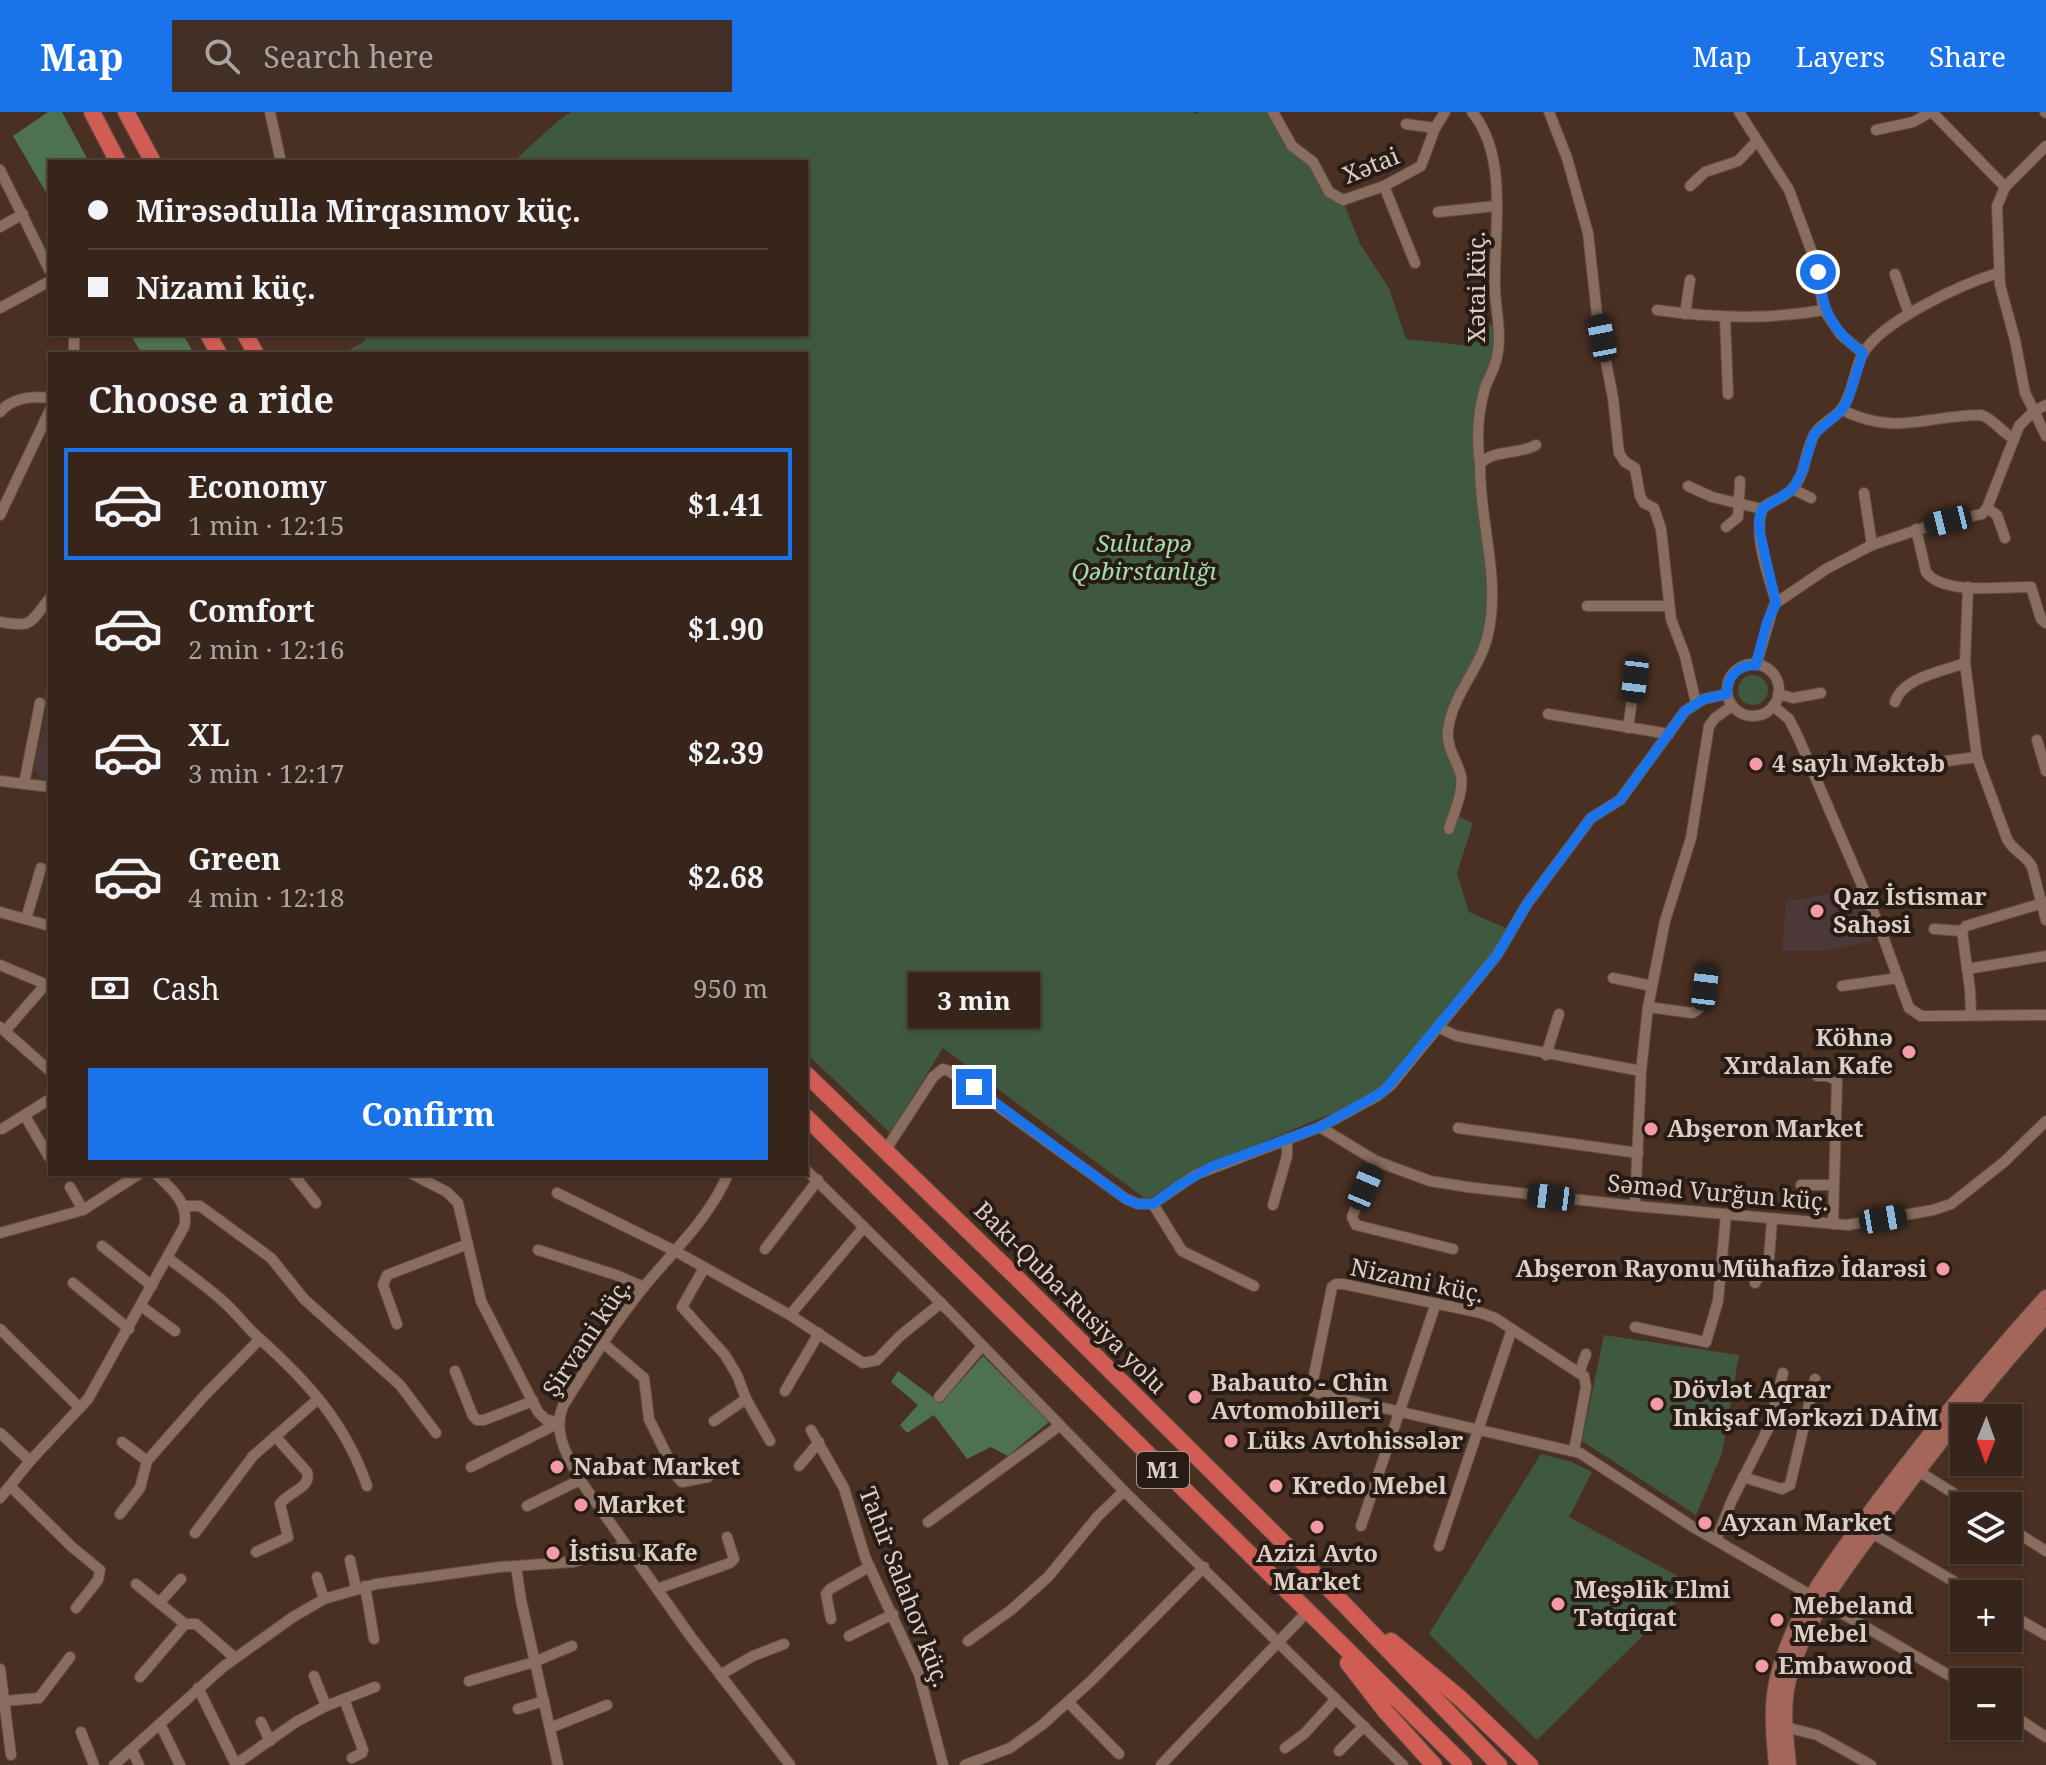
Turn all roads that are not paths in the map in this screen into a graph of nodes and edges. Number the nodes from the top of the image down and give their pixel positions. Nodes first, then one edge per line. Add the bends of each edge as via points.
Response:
1 (92, 112) edge
2 (126, 112) edge
3 (270, 112) edge
4 (1273, 112) edge
5 (1445, 112) edge
6 (1472, 112) edge
7 (1549, 112) edge
8 (1739, 112) edge
9 (1932, 112) edge
10 (1406, 124) dead end
11 (1435, 128) junction
12 (1876, 130) dead end
13 (1757, 141) junction
14 (2046, 146) edge
15 (117, 160) edge
16 (152, 160) edge
17 (281, 160) edge
18 (0, 170) edge
19 (1384, 186) junction
20 (1690, 186) dead end
21 (2005, 187) junction
22 (1496, 206) junction
23 (1438, 212) dead end
24 (23, 214) junction
25 (0, 227) edge
26 (1415, 263) dead end
27 (48, 267) edge
28 (1998, 273) junction
29 (1895, 274) dead end
30 (1690, 280) dead end
31 (48, 282) edge
32 (0, 308) edge
33 (1657, 310) dead end
34 (1824, 310) junction
35 (1685, 314) junction
36 (1909, 314) junction
37 (1725, 318) junction
38 (1863, 353) junction
39 (1728, 394) dead end
40 (48, 398) edge
41 (2, 405) edge
42 (2046, 405) edge
43 (1842, 410) junction
44 (2034, 411) junction
45 (48, 414) edge
46 (2046, 436) edge
47 (2013, 438) junction
48 (1536, 445) dead end
49 (1480, 464) junction
50 (1740, 481) dead end
51 (1688, 486) dead end
52 (1793, 489) junction
53 (1864, 493) dead end
54 (1811, 498) dead end
55 (1739, 505) junction
56 (1987, 508) junction
57 (1762, 509) junction
58 (0, 515) edge
59 (1726, 527) dead end
60 (1916, 529) junction
61 (2005, 538) dead end
62 (1872, 545) junction
63 (1968, 587) junction
64 (48, 600) edge
65 (1776, 603) junction
66 (1587, 606) dead end
67 (1669, 606) junction
68 (0, 622) edge
69 (2046, 623) edge
70 (1965, 663) junction
71 (1756, 665) junction
72 (1635, 679) dead end
73 (1821, 693) dead end
74 (1727, 694) junction
75 (1778, 694) junction
76 (1895, 702) dead end
77 (40, 703) dead end
78 (1696, 703) junction
79 (1732, 706) junction
80 (1773, 706) junction
81 (1548, 714) dead end
82 (1628, 728) junction
83 (1669, 734) junction
84 (2037, 740) dead end
85 (1977, 757) junction
86 (1939, 762) dead end
87 (2046, 771) edge
88 (0, 781) edge
89 (24, 784) junction
90 (48, 787) edge
91 (1449, 829) dead end
92 (41, 868) dead end
93 (2044, 903) edge
94 (0, 912) edge
95 (26, 919) junction
96 (2046, 920) edge
97 (48, 925) edge
98 (1934, 929) dead end
99 (1962, 931) junction
100 (2046, 956) edge
101 (0, 965) edge
102 (1967, 969) junction
103 (1707, 970) dead end
104 (1613, 978) dead end
105 (1898, 978) junction
106 (48, 985) edge
107 (1652, 986) junction
108 (1842, 986) dead end
109 (1648, 1007) junction
110 (1559, 1014) dead end
111 (1971, 1014) junction
112 (2046, 1015) edge
113 (1437, 1027) junction
114 (3, 1029) edge
115 (1546, 1055) junction
116 (48, 1069) edge
117 (1641, 1071) junction
118 (808, 1076) edge
119 (1817, 1076) dead end
120 (48, 1100) edge
121 (25, 1116) junction
122 (808, 1119) edge
123 (2046, 1121) edge
124 (1320, 1127) junction
125 (1458, 1128) dead end
126 (2, 1129) dead end
127 (1287, 1139) junction
128 (885, 1151) junction
129 (1638, 1153) junction
130 (48, 1155) edge
131 (1376, 1161) junction
132 (808, 1172) edge
133 (136, 1176) edge
134 (158, 1176) edge
135 (295, 1176) edge
136 (417, 1176) edge
137 (727, 1176) edge
138 (818, 1180) junction
139 (1801, 1185) dead end
140 (1834, 1185) junction
141 (70, 1187) dead end
142 (557, 1193) dead end
143 (316, 1203) dead end
144 (1153, 1204) junction
145 (1273, 1205) dead end
146 (185, 1206) junction
147 (1635, 1206) junction
148 (83, 1210) junction
149 (1726, 1215) junction
150 (1772, 1220) junction
151 (1833, 1224) junction
152 (864, 1227) junction
153 (0, 1233) edge
154 (468, 1244) junction
155 (102, 1246) dead end
156 (765, 1249) dead end
157 (1453, 1249) dead end
158 (538, 1250) dead end
159 (675, 1251) junction
160 (168, 1258) junction
161 (704, 1268) junction
162 (73, 1283) dead end
163 (1755, 1283) dead end
164 (152, 1286) junction
165 (1254, 1286) dead end
166 (644, 1287) junction
167 (2046, 1297) edge
168 (941, 1303) junction
169 (1436, 1303) junction
170 (141, 1306) junction
171 (790, 1315) junction
172 (2046, 1316) edge
173 (397, 1324) dead end
174 (1635, 1327) dead end
175 (0, 1329) edge
176 (129, 1329) junction
177 (1512, 1329) junction
178 (175, 1331) dead end
179 (819, 1333) junction
180 (260, 1339) junction
181 (603, 1343) junction
182 (982, 1346) junction
183 (1586, 1354) dead end
184 (455, 1371) dead end
185 (1579, 1373) junction
186 (1783, 1373) dead end
187 (1815, 1379) dead end
188 (785, 1391) dead end
189 (939, 1397) dead end
190 (318, 1399) junction
191 (746, 1399) junction
192 (533, 1401) junction
193 (80, 1408) junction
194 (1401, 1412) junction
195 (714, 1421) dead end
196 (559, 1423) junction
197 (1059, 1426) junction
198 (811, 1430) dead end
199 (1480, 1430) junction
200 (0, 1433) edge
201 (436, 1433) dead end
202 (275, 1436) junction
203 (770, 1441) dead end
204 (122, 1442) dead end
205 (819, 1442) junction
206 (1574, 1451) junction
207 (30, 1461) junction
208 (147, 1461) junction
209 (799, 1466) dead end
210 (471, 1467) dead end
211 (1918, 1471) junction
212 (708, 1477) dead end
213 (1743, 1477) junction
214 (580, 1480) junction
215 (10, 1486) junction
216 (367, 1486) dead end
217 (1124, 1491) junction
218 (1952, 1492) edge
219 (0, 1498) edge
220 (527, 1506) dead end
221 (120, 1514) dead end
222 (928, 1522) dead end
223 (1361, 1526) dead end
224 (195, 1533) dead end
225 (1872, 1533) junction
226 (2022, 1536) edge
227 (727, 1537) dead end
228 (1716, 1540) junction
229 (626, 1546) junction
230 (1439, 1546) dead end
231 (2046, 1551) edge
232 (256, 1552) dead end
233 (350, 1560) dead end
234 (516, 1566) junction
235 (869, 1567) junction
236 (1204, 1567) junction
237 (317, 1577) dead end
238 (181, 1579) dead end
239 (1951, 1580) edge
240 (136, 1584) dead end
241 (360, 1587) junction
242 (657, 1589) junction
243 (1330, 1590) junction
244 (1818, 1598) junction
245 (324, 1599) junction
246 (159, 1603) junction
247 (76, 1608) dead end
248 (1307, 1612) junction
249 (893, 1614) junction
250 (831, 1619) dead end
251 (2022, 1621) edge
252 (185, 1624) junction
253 (2046, 1635) edge
254 (849, 1636) dead end
255 (374, 1639) dead end
256 (968, 1641) dead end
257 (1278, 1642) junction
258 (784, 1644) dead end
259 (572, 1646) dead end
260 (70, 1657) dead end
261 (235, 1658) junction
262 (534, 1662) junction
263 (0, 1669) edge
264 (720, 1675) junction
265 (314, 1676) dead end
266 (1950, 1676) edge
267 (140, 1677) dead end
268 (469, 1681) dead end
269 (375, 1687) dead end
270 (198, 1688) junction
271 (344, 1699) junction
272 (1336, 1699) junction
273 (4, 1701) junction
274 (544, 1701) junction
275 (1068, 1702) junction
276 (607, 1705) dead end
277 (326, 1706) junction
278 (518, 1709) dead end
279 (2022, 1721) edge
280 (261, 1722) dead end
281 (160, 1724) junction
282 (1364, 1726) junction
283 (1785, 1727) junction
284 (550, 1728) junction
285 (81, 1732) dead end
286 (2046, 1737) edge
287 (270, 1741) junction
288 (1285, 1748) dead end
289 (132, 1750) junction
290 (1339, 1751) dead end
291 (1119, 1754) dead end
292 (11, 1755) dead end
293 (352, 1758) dead end
294 (236, 1764) edge
295 (94, 1765) edge
296 (114, 1765) edge
297 (139, 1765) edge
298 (180, 1765) edge
299 (558, 1765) edge
300 (790, 1765) edge
301 (943, 1765) edge
302 (965, 1765) edge
303 (1161, 1765) edge
304 (1403, 1765) edge
305 (1434, 1765) edge
306 (1463, 1765) edge
307 (1499, 1765) edge
308 (1530, 1765) edge
309 (1776, 1765) edge
310 (1789, 1765) edge
311 (1871, 1765) edge

1 - 15 highway
2 - 16 highway
3 - 17 street
4 - 19 street, Xətai via 1292,146 1313,162 1333,197 1348,200
5 - 11 street, Xətai
6 - 22 street, Xətai küç. via 1491,149
7 - 67 street via 1588,233 1619,453 1635,468 1640,496 1656,514
8 - 13 street
9 - 12 street
9 - 21 street
10 - 11 street
11 - 19 street, Xətai via 1421,166
13 - 20 street via 1738,161 1705,172
13 - 34 street via 1789,190 1814,258
14 - 21 street
18 - 24 street
19 - 26 street
21 - 28 street via 1997,206
22 - 23 street
22 - 49 street, Xətai küç. via 1499,339 1482,402
24 - 25 street
24 - 27 street
28 - 36 street
28 - 44 street via 2025,393
29 - 36 street
30 - 35 street
31 - 32 street
33 - 35 street
34 - 37 street
34 - 38 street via 1841,335
35 - 37 street
36 - 38 street
37 - 39 street
38 - 43 street
40 - 41 street via 26,397
42 - 44 street
43 - 47 street via 1893,425 1981,415
43 - 52 street via 1814,434
44 - 46 street
44 - 47 street
45 - 58 street
47 - 56 street
48 - 49 street via 1492,455
49 - 91 street, Xətai küç. via 1491,613 1482,653 1450,719 1448,741 1462,781
50 - 55 street
51 - 55 street
52 - 54 street
52 - 57 street
53 - 62 street
55 - 57 street
55 - 59 street via 1736,521
56 - 60 street via 1976,516
56 - 61 street via 1997,515
57 - 65 street via 1760,533
60 - 62 street
60 - 63 street via 1930,578
62 - 65 street
63 - 69 street via 2031,587
63 - 70 street
64 - 68 street via 29,624
65 - 71 street
66 - 67 street
67 - 78 street
70 - 76 street via 1906,685
70 - 85 street
71 - 74 street via 1737,670
71 - 75 street via 1773,675
72 - 82 street
73 - 75 street via 1793,698
74 - 78 street
74 - 79 street
75 - 80 street
77 - 89 street
78 - 83 street
79 - 80 street via 1756,716
79 - 107 street via 1709,726 1691,838
80 - 105 street via 1789,719 1798,737
81 - 82 street
82 - 83 street
83 - 113 street via 1620,800 1591,818 1527,904 1497,955
84 - 87 street
85 - 86 street
85 - 93 street via 2007,839 2029,861
88 - 89 street
89 - 90 street
92 - 95 street
93 - 96 street
93 - 99 street
94 - 95 street
95 - 97 street
98 - 99 street
99 - 102 street
100 - 102 street
101 - 106 street
102 - 111 street
103 - 109 street via 1699,1011
104 - 107 street
105 - 108 street
105 - 111 street via 1914,1013
106 - 114 street
107 - 109 street
109 - 117 street
110 - 115 street
111 - 112 street
113 - 115 street
113 - 124 street via 1384,1091
114 - 116 street
115 - 117 street
117 - 129 street
118 - 128 highway, Bakı-Quba-Rusiya yolu / M1
119 - 140 street via 1837,1081
120 - 121 street
121 - 126 street
121 - 130 street
122 - 248 highway, M1
123 - 151 street, Səməd Vurğun küç. via 1951,1204 1858,1224
124 - 127 street
124 - 131 street, Səməd Vurğun küç.
125 - 129 street
127 - 144 street via 1203,1171
127 - 145 street
128 - 144 street via 943,1069 1131,1202
128 - 243 highway, Bakı-Quba-Rusiya yolu / M1
129 - 147 street
131 - 147 street, Səməd Vurğun küç. via 1412,1176 1467,1187
131 - 157 street via 1352,1217 1356,1225
132 - 138 street
133 - 148 street
134 - 146 street
135 - 143 street
136 - 154 street via 458,1203
137 - 159 street, Şirvani küç. via 709,1210
138 - 152 street
138 - 156 street
139 - 140 street
140 - 151 street
141 - 148 street
142 - 159 street
144 - 165 street via 1182,1251
146 - 160 street via 184,1227
146 - 201 street via 200,1206 258,1246 304,1299 400,1385
147 - 149 street, Səməd Vurğun küç.
148 - 153 street
149 - 150 street, Səməd Vurğun küç.
149 - 174 street via 1718,1301 1706,1342
150 - 151 street, Səməd Vurğun küç.
150 - 163 street via 1769,1258
152 - 168 street
152 - 171 street
154 - 173 street via 387,1275 383,1285
154 - 192 street via 481,1301
155 - 164 street
158 - 166 street
159 - 161 street
159 - 166 street, Şirvani küç.
160 - 164 street
160 - 180 street
161 - 171 street
161 - 191 street via 682,1307 725,1355
162 - 176 street
164 - 170 street
166 - 181 street, Şirvani küç.
167 - 244 main road via 1931,1431 1860,1525
168 - 179 street via 870,1363 856,1360
168 - 182 street
169 - 177 street, Nizami küç. via 1481,1313
169 - 194 street
169 - 194 street, Nizami küç. via 1343,1284 1332,1287 1314,1392
170 - 176 street
170 - 178 street
171 - 179 street
172 - 211 main road
175 - 193 street
176 - 193 street
177 - 185 street, Nizami küç.
177 - 199 street
179 - 188 street
180 - 190 street
180 - 208 street
181 - 196 street, Şirvani küç. via 563,1406
181 - 212 street via 644,1378 649,1419 678,1478 689,1483
182 - 189 street
182 - 197 street
183 - 185 street
184 - 192 street via 477,1420
185 - 206 street via 1586,1387
186 - 213 street via 1769,1427
187 - 213 street via 1790,1485 1782,1489
190 - 202 street
190 - 216 street via 345,1433
191 - 195 street
191 - 203 street
192 - 196 street via 542,1417
193 - 207 street
194 - 199 street, Nizami küç.
194 - 223 street
196 - 210 street
196 - 214 street, Şirvani küç.
197 - 217 street
197 - 222 street
198 - 205 street, Tahir Salahov küç.
199 - 206 street, Nizami küç.
199 - 230 street
200 - 207 street
202 - 224 street via 253,1456
202 - 232 street via 309,1478 280,1504 288,1537
204 - 208 street
205 - 209 street
205 - 235 street, Tahir Salahov küç. via 844,1488
206 - 228 street, Nizami küç.
207 - 215 street
208 - 221 street via 140,1488
211 - 218 street
211 - 225 main road
213 - 228 street
214 - 220 street
214 - 229 street, Şirvani küç.
215 - 219 street
215 - 247 street via 100,1570
217 - 236 street
217 - 256 street via 1048,1577
225 - 239 street
225 - 244 main road
226 - 231 street
227 - 242 street via 734,1559 730,1563
228 - 244 street, Nizami küç.
229 - 234 street via 573,1562
229 - 242 street, Şirvani küç.
233 - 241 street
234 - 241 street
234 - 262 street
235 - 249 street, Tahir Salahov küç.
235 - 250 street via 826,1594
236 - 257 street
236 - 275 street
237 - 245 street
238 - 246 street
240 - 246 street
241 - 245 street
241 - 255 street
242 - 264 street, Şirvani küç.
243 - 307 highway, Bakı-Quba-Rusiya yolu / M1
243 - 308 highway via 1461,1699
244 - 266 street, Nizami küç.
244 - 283 main road via 1790,1677
244 - 309 main road via 1796,1624 1778,1675 1773,1709
245 - 261 street
246 - 252 street
248 - 257 street
248 - 305 highway
248 - 306 highway, M1
249 - 254 street
249 - 301 street, Tahir Salahov küç. via 919,1674
251 - 253 street
252 - 261 street via 196,1624
252 - 267 street
257 - 272 street
257 - 303 street
258 - 264 street
259 - 262 street
260 - 273 street via 39,1698
261 - 270 street
262 - 268 street
262 - 274 street
263 - 273 street
264 - 300 street, Şirvani küç.
265 - 277 street
269 - 271 street
270 - 281 street
270 - 294 street
271 - 277 street
271 - 293 street via 363,1750
272 - 282 street
272 - 288 street
273 - 292 street
274 - 278 street
274 - 284 street
275 - 291 street
275 - 302 street via 1010,1748
276 - 284 street
277 - 287 street
279 - 286 street
280 - 287 street
281 - 289 street
281 - 298 street
282 - 290 street
282 - 304 street
283 - 310 main road
283 - 311 street via 1817,1735
284 - 299 street
285 - 295 street
287 - 294 street
289 - 296 street
289 - 297 street

